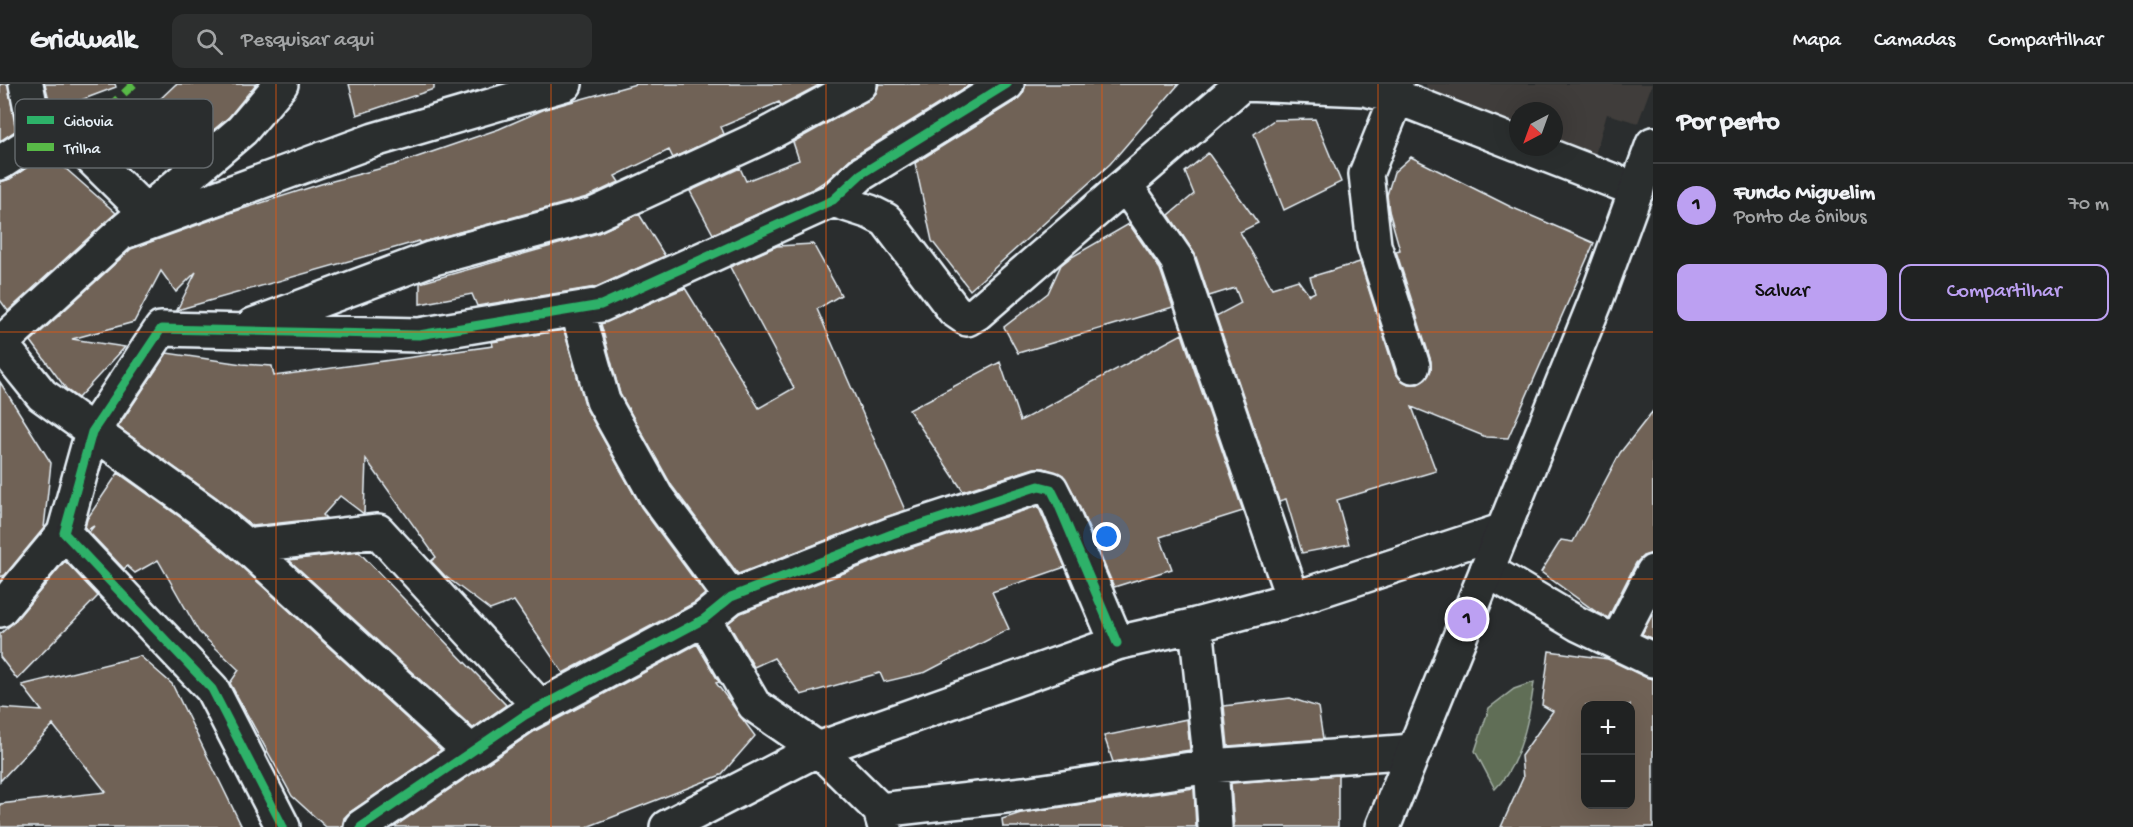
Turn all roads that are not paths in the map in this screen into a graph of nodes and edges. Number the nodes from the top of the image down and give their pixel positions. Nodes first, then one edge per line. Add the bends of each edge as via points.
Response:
1 (26, 84) edge
2 (281, 84) edge
3 (565, 84) edge
4 (860, 84) edge
5 (1007, 84) edge
6 (1396, 91) edge
7 (29, 99) edge
8 (1509, 140) edge
9 (1653, 144) edge
10 (15, 153) edge
11 (213, 155) edge
12 (1549, 156) edge
13 (0, 163) edge
14 (101, 168) edge
15 (198, 168) edge
16 (1126, 186) junction
17 (1637, 190) junction
18 (833, 200) junction
19 (146, 212) junction
20 (121, 233) junction
21 (577, 309) junction
22 (239, 331) junction
23 (0, 344) edge
24 (1413, 366) dead end
25 (92, 432) junction
26 (1504, 530) junction
27 (64, 533) junction
28 (246, 546) junction
29 (1487, 570) junction
30 (1653, 572) edge
31 (731, 597) junction
32 (1293, 598) junction
33 (0, 610) edge
34 (704, 619) junction
35 (1196, 625) junction
36 (1617, 642) junction
37 (1117, 643) junction
38 (1653, 660) edge
39 (540, 707) junction
40 (818, 749) junction
41 (470, 751) junction
42 (1414, 752) junction
43 (1211, 766) junction
44 (883, 818) edge
45 (283, 827) edge
46 (361, 827) edge
47 (667, 827) edge
48 (1215, 827) edge
49 (1383, 827) edge

1 - 7 street
2 - 11 street via 243,130
3 - 20 street via 374,140
4 - 22 street via 762,137 593,215 430,259
5 - 18 street via 861,174
6 - 8 street
6 - 16 street via 1242,84
6 - 24 street via 1366,174 1374,245
9 - 17 street
10 - 13 street
12 - 17 street
14 - 19 street
15 - 19 street
16 - 18 street via 966,319 954,310 886,220
16 - 32 street via 1178,260
17 - 26 street
18 - 21 street via 601,305
19 - 20 street
20 - 23 street
21 - 22 street via 419,334
21 - 31 street via 603,401 656,496
22 - 25 street via 162,329
23 - 25 street via 42,395
25 - 27 street
25 - 28 street
26 - 29 street
26 - 32 street
27 - 33 street
27 - 45 street via 212,689
28 - 39 street via 378,531
28 - 41 street
29 - 36 street via 1578,624
29 - 42 street
30 - 36 street
31 - 34 street
31 - 37 street via 892,534 1039,486 1051,489 1057,501
32 - 35 street
34 - 39 street
34 - 40 street via 754,705
35 - 37 street
35 - 43 street
36 - 38 street
37 - 40 street
39 - 41 street
40 - 44 street
40 - 47 street
41 - 46 street
42 - 43 street
42 - 49 street
43 - 44 street
43 - 48 street

